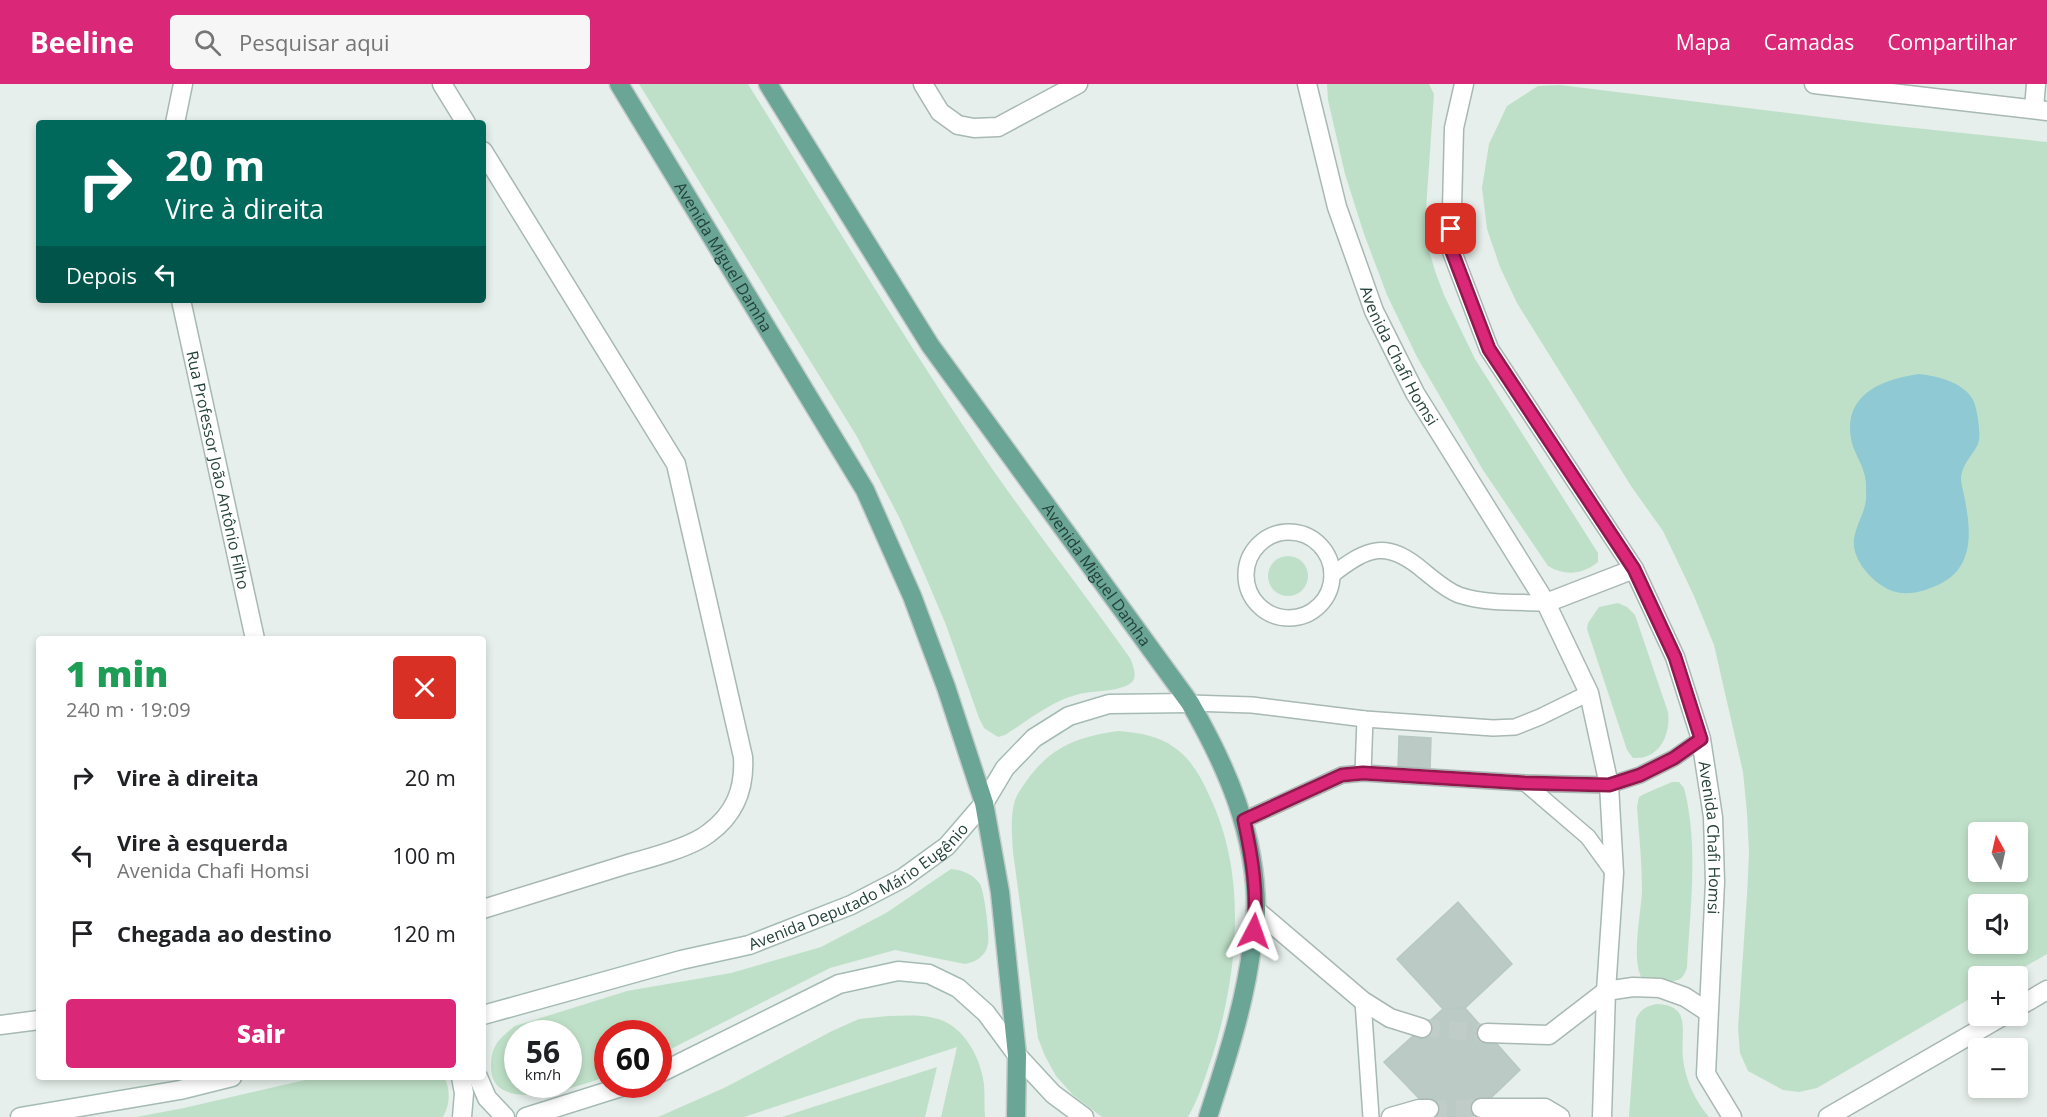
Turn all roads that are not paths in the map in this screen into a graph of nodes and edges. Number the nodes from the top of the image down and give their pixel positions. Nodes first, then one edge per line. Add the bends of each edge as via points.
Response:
1 (183, 84) edge
2 (442, 84) edge
3 (619, 84) edge
4 (768, 84) edge
5 (923, 84) edge
6 (1078, 84) edge
7 (1307, 84) edge
8 (1464, 84) edge
9 (1814, 84) edge
10 (2036, 84) edge
11 (2040, 110) edge
12 (176, 120) edge
13 (464, 120) edge
14 (486, 156) edge
15 (182, 303) edge
16 (1326, 553) junction
17 (1354, 558) junction
18 (1634, 569) junction
19 (1332, 576) junction
20 (1546, 603) junction
21 (254, 636) edge
22 (1589, 693) junction
23 (1190, 703) junction
24 (1365, 719) junction
25 (1701, 739) junction
26 (1363, 773) junction
27 (1525, 783) junction
28 (1609, 785) junction
29 (984, 803) junction
30 (1244, 820) junction
31 (1614, 873) junction
32 (486, 908) edge
33 (1256, 910) junction
34 (2047, 990) edge
35 (1606, 991) junction
36 (1363, 1001) junction
37 (2028, 1001) edge
38 (1708, 1012) junction
39 (486, 1017) edge
40 (36, 1020) edge
41 (0, 1024) edge
42 (1986, 1026) edge
43 (1422, 1028) tunnel mouth
44 (1487, 1033) tunnel mouth
45 (1017, 1055) junction
46 (672, 1067) edge
47 (220, 1080) edge
48 (462, 1080) edge
49 (478, 1080) edge
50 (594, 1096) edge
51 (1481, 1108) tunnel mouth
52 (1429, 1109) tunnel mouth
53 (20, 1117) edge
54 (462, 1117) edge
55 (505, 1117) edge
56 (526, 1117) edge
57 (1016, 1117) edge
58 (1084, 1117) edge
59 (1209, 1117) edge
60 (1371, 1117) edge
61 (1391, 1117) edge
62 (1560, 1117) edge
63 (1602, 1117) edge
64 (1732, 1117) edge
65 (1828, 1117) edge

1 - 12 street
2 - 13 street
3 - 29 main road, Avenida Miguel Damha via 865,490 912,596
4 - 23 main road, Avenida Miguel Damha via 930,345
5 - 6 street via 940,112 958,125 974,128 998,127
7 - 20 street, Avenida Chafi Homsi via 1337,207 1374,312 1415,393
8 - 18 street, Avenida Chafi Homsi via 1454,128 1451,249 1489,349
9 - 11 street
10 - 11 street
14 - 32 street via 676,464 743,758 744,777 739,796 725,819 708,835 668,852
15 - 21 street, Rua Professor João Antônio Filho
16 - 17 lane
16 - 19 lane
16 - 19 lane via 1303,535 1275,535 1252,553 1246,580 1259,606 1284,618 1312,612 1330,590
17 - 19 lane
17 - 20 lane via 1386,550 1406,556 1458,595
18 - 20 street
18 - 25 street, Avenida Chafi Homsi via 1675,657
20 - 22 street, Avenida Chafi Homsi
22 - 24 lane via 1515,727
22 - 28 street, Avenida Chafi Homsi
23 - 24 lane via 1252,705
23 - 29 street, Avenida Deputado Mário Eugênio via 1109,704 1069,717 1034,738 1005,768
23 - 30 main road, Avenida Miguel Damha via 1230,779
24 - 26 lane
25 - 28 lane via 1640,775
25 - 38 street, Avenida Chafi Homsi via 1713,817 1715,882
26 - 27 lane
26 - 30 lane via 1342,775
27 - 28 lane
27 - 31 lane via 1588,837
28 - 31 street, Avenida Chafi Homsi
29 - 39 street, Avenida Deputado Mário Eugênio via 947,846 903,878 851,905 749,945 650,968
29 - 45 main road, Avenida Miguel Damha via 1000,892
30 - 33 main road, Avenida Miguel Damha
31 - 35 street, Avenida Chafi Homsi
33 - 36 street
33 - 59 main road, Avenida Miguel Damha via 1249,972
34 - 37 street
35 - 38 street via 1660,988 1685,997
35 - 44 street via 1549,1035
35 - 63 street, Avenida Chafi Homsi
36 - 43 street via 1390,1018
36 - 60 lane
38 - 64 street, Avenida Chafi Homsi via 1706,1074
40 - 41 street
42 - 65 street
45 - 46 street via 986,1013 958,988 929,974 898,971 839,984
45 - 57 main road, Avenida Miguel Damha
45 - 58 street via 1053,1094
47 - 53 street
48 - 54 street
49 - 55 street via 487,1098
50 - 56 street
51 - 62 street via 1545,1108
52 - 61 street

